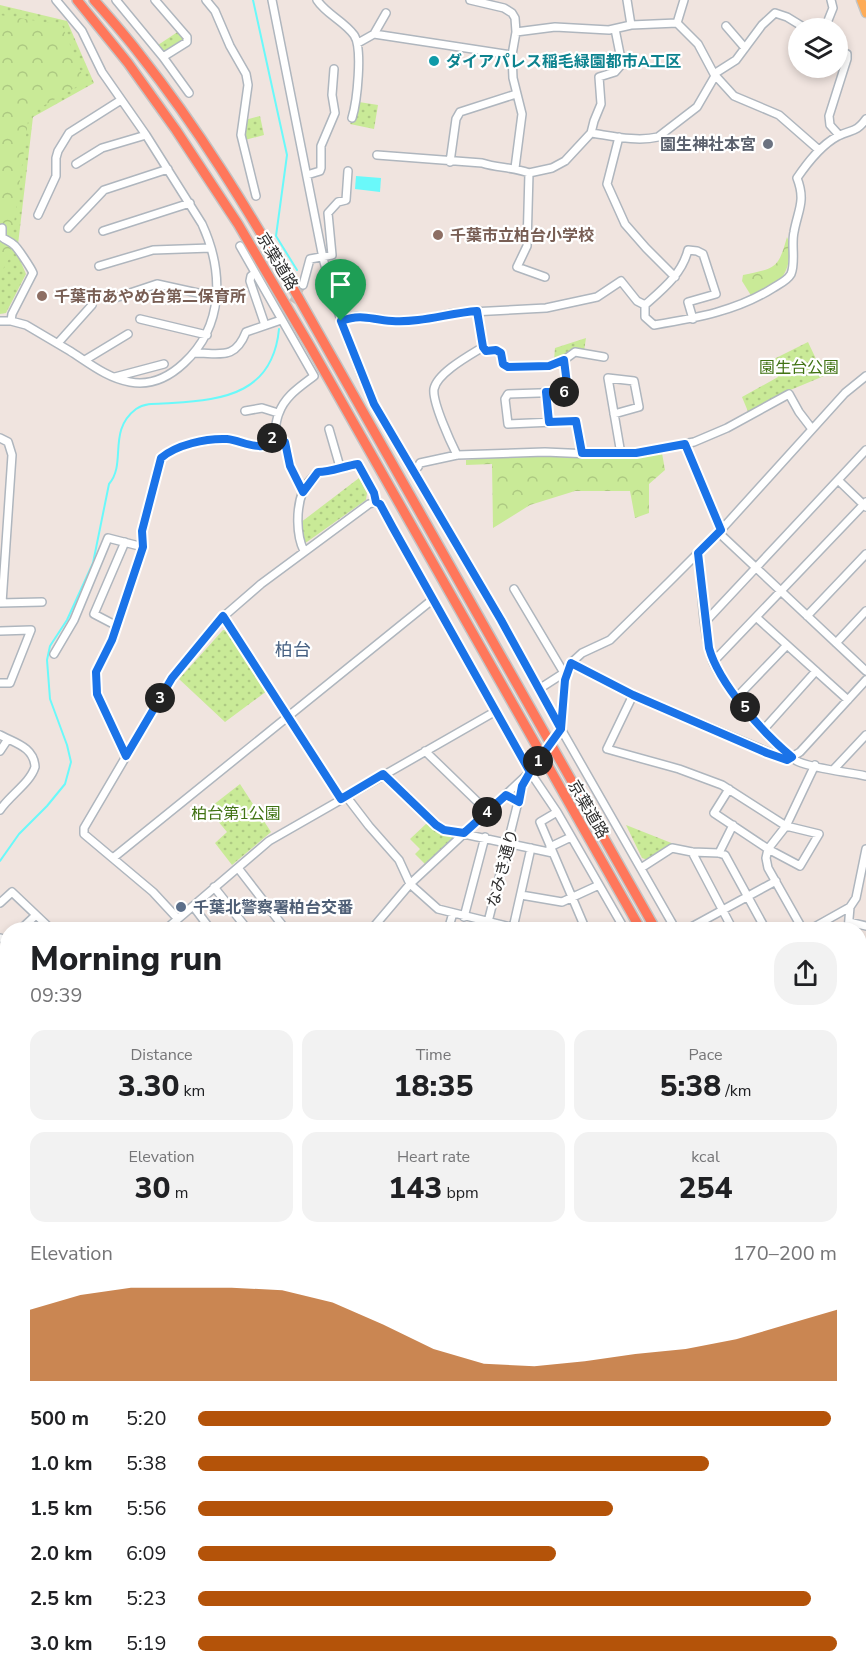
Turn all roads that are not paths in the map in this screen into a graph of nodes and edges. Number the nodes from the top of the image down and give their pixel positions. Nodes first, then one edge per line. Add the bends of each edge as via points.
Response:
1 (56, 0) edge
2 (77, 0) edge
3 (94, 0) edge
4 (116, 0) edge
5 (155, 0) edge
6 (207, 0) edge
7 (272, 0) edge
8 (317, 0) edge
9 (470, 0) edge
10 (627, 0) edge
11 (684, 0) edge
12 (831, 0) edge
13 (861, 0) edge
14 (386, 13) dead end
15 (866, 13) edge
16 (789, 18) edge
17 (829, 18) edge
18 (677, 23) junction
19 (631, 25) junction
20 (726, 26) dead end
21 (615, 29) junction
22 (516, 32) junction
23 (374, 34) junction
24 (358, 43) junction
25 (745, 48) junction
26 (512, 55) junction
27 (163, 57) junction
28 (334, 69) dead end
29 (714, 75) junction
30 (841, 78) edge
31 (189, 93) dead end
32 (516, 94) junction
33 (121, 100) junction
34 (352, 118) dead end
35 (866, 119) edge
36 (591, 133) junction
37 (146, 135) junction
38 (838, 135) junction
39 (619, 137) junction
40 (819, 150) junction
41 (377, 155) dead end
42 (450, 162) junction
43 (76, 164) dead end
44 (515, 168) junction
45 (168, 169) junction
46 (348, 171) dead end
47 (529, 173) junction
48 (307, 175) junction
49 (256, 196) dead end
50 (190, 203) junction
51 (38, 215) dead end
52 (2, 228) dead end
53 (68, 228) dead end
54 (103, 231) dead end
55 (240, 246) dead end
56 (211, 248) junction
57 (322, 258) junction
58 (99, 266) dead end
59 (255, 273) junction
60 (545, 277) dead end
61 (675, 277) junction
62 (303, 285) tunnel mouth
63 (216, 297) junction
64 (115, 298) dead end
65 (92, 305) dead end
66 (645, 305) junction
67 (477, 311) junction
68 (140, 319) dead end
69 (693, 319) junction
70 (281, 320) junction
71 (0, 321) edge
72 (11, 321) junction
73 (341, 321) junction
74 (266, 324) junction
75 (128, 334) dead end
76 (207, 335) junction
77 (58, 343) junction
78 (483, 347) junction
79 (195, 353) junction
80 (604, 357) dead end
81 (85, 360) junction
82 (564, 360) junction
83 (164, 364) dead end
84 (866, 376) edge
85 (112, 378) junction
86 (546, 392) junction
87 (245, 411) dead end
88 (278, 413) junction
89 (614, 414) junction
90 (549, 422) junction
91 (328, 429) dead end
92 (812, 429) junction
93 (273, 436) junction
94 (0, 438) edge
95 (685, 444) junction
96 (866, 450) edge
97 (582, 453) junction
98 (621, 454) junction
99 (457, 456) junction
100 (340, 467) junction
101 (412, 470) junction
102 (838, 480) junction
103 (303, 492) junction
104 (376, 502) junction
105 (865, 504) edge
106 (719, 531) junction
107 (125, 543) junction
108 (143, 547) junction
109 (304, 551) junction
110 (698, 553) junction
111 (866, 554) edge
112 (755, 567) junction
113 (514, 589) dead end
114 (781, 591) junction
115 (432, 600) junction
116 (42, 602) dead end
117 (1, 603) edge
118 (223, 616) junction
119 (807, 616) junction
120 (864, 616) edge
121 (756, 617) junction
122 (706, 621) junction
123 (117, 626) junction
124 (0, 631) edge
125 (836, 644) junction
126 (787, 645) junction
127 (54, 654) dead end
128 (713, 662) junction
129 (567, 669) junction
130 (816, 671) junction
131 (866, 671) edge
132 (866, 680) edge
133 (0, 683) edge
134 (538, 689) junction
135 (633, 695) junction
136 (738, 697) junction
137 (848, 700) junction
138 (496, 711) junction
139 (289, 717) junction
140 (561, 729) junction
141 (764, 729) junction
142 (0, 735) edge
143 (866, 735) edge
144 (8, 740) junction
145 (0, 751) edge
146 (425, 751) junction
147 (126, 756) junction
148 (792, 757) junction
149 (815, 765) junction
150 (834, 769) junction
151 (530, 772) junction
152 (383, 774) junction
153 (866, 776) edge
154 (729, 789) junction
155 (506, 795) junction
156 (344, 797) junction
157 (519, 802) junction
158 (0, 810) edge
159 (488, 812) junction
160 (557, 812) junction
161 (732, 825) junction
162 (786, 826) junction
163 (464, 833) junction
164 (485, 837) junction
165 (571, 837) junction
166 (509, 843) junction
167 (531, 848) junction
168 (768, 849) junction
169 (866, 849) edge
170 (551, 850) junction
171 (692, 852) junction
172 (719, 853) junction
173 (113, 858) junction
174 (238, 868) junction
175 (641, 868) junction
176 (776, 882) junction
177 (410, 884) junction
178 (599, 885) junction
179 (214, 887) junction
180 (521, 895) junction
181 (748, 896) junction
182 (572, 898) junction
183 (0, 903) edge
184 (193, 906) junction
185 (850, 907) junction
186 (723, 910) junction
187 (453, 913) junction
188 (36, 915) junction
189 (464, 917) junction
190 (178, 919) junction
191 (29, 922) edge
192 (43, 922) edge
193 (174, 922) edge
194 (205, 922) edge
195 (242, 922) edge
196 (280, 922) edge
197 (378, 922) edge
198 (450, 922) edge
199 (488, 922) joint
200 (514, 922) edge
201 (582, 922) edge
202 (621, 922) edge
203 (636, 922) edge
204 (651, 922) edge
205 (671, 922) edge
206 (701, 922) edge
207 (729, 922) edge
208 (762, 922) edge
209 (798, 922) edge
210 (823, 922) edge
211 (848, 922) edge

1 - 33 street via 82,31
2 - 203 highway, 京葉道路 via 170,120 238,224
3 - 204 highway, 京葉道路 via 187,117 250,214
4 - 27 street
5 - 27 street via 187,37 187,42
6 - 49 street via 246,74 241,135
7 - 48 street
8 - 24 street
9 - 22 street via 512,13
10 - 19 street
11 - 18 street
12 - 17 street
13 - 15 main road
14 - 23 street
16 - 25 street via 775,13
18 - 19 street
18 - 29 street via 698,44
19 - 21 street
20 - 25 street
21 - 22 street via 555,27
21 - 36 street via 622,64 615,72 599,77 601,104
22 - 26 street
23 - 24 street
23 - 26 street
24 - 34 street via 357,98
25 - 29 street via 736,60
26 - 32 street
27 - 31 street
28 - 48 street via 335,113 321,146 321,168
29 - 39 street via 697,107 658,137
29 - 40 street via 734,96 779,115
30 - 38 street via 829,116
32 - 42 street via 460,112
32 - 44 street via 522,114
33 - 37 street
33 - 51 street via 69,133 58,151 56,176
35 - 38 street via 859,129
36 - 39 street
36 - 47 street via 565,161
37 - 43 street via 102,148
37 - 45 street
38 - 40 street
39 - 61 street via 607,184 625,224
40 - 69 street via 797,178 803,194 787,280 735,308
41 - 42 street
42 - 44 street
44 - 47 street
45 - 50 street
45 - 53 street via 104,190
46 - 57 street via 346,200 338,202 328,213 332,255
47 - 60 street via 527,246 518,267
48 - 57 street
50 - 54 street
50 - 56 street
52 - 72 street via 2,237 15,245 33,273
55 - 59 street
56 - 58 street via 153,250
56 - 63 street
57 - 62 street via 310,259
57 - 73 street
59 - 70 street
59 - 74 street via 250,281
61 - 66 street
61 - 69 street via 688,250 703,254 716,294 688,302
63 - 64 street via 157,284
63 - 76 street
65 - 77 street
66 - 67 street via 621,281 597,297 546,308
66 - 69 street via 645,317 654,325
67 - 73 street via 426,319 392,321 357,316
67 - 78 street
68 - 76 street
70 - 74 street
70 - 88 street via 314,376 291,393
71 - 72 street
72 - 77 street
73 - 101 street via 374,404
74 - 79 street via 246,332 238,348 231,352
75 - 81 street
76 - 79 street
77 - 81 street
78 - 82 street via 501,353 503,364 508,367 549,366
78 - 99 street via 458,362 434,388
79 - 85 street via 173,373 157,381 140,383
80 - 82 street via 574,352
81 - 85 street
82 - 86 street via 568,392
83 - 85 street
84 - 92 street
86 - 90 street
86 - 90 street via 508,393 505,399 508,424
87 - 88 street via 262,408
88 - 93 street
89 - 89 street via 608,378 634,381 639,407
89 - 98 street
90 - 97 street via 576,421
91 - 100 street
92 - 95 street via 789,394 727,428
92 - 106 street
93 - 103 street via 285,442 290,466
93 - 108 street via 268,444 259,447 226,439 169,451 157,467 142,531
94 - 117 street via 8,442 12,455
95 - 98 street
95 - 106 street
96 - 102 street
97 - 98 street
97 - 99 street
99 - 101 street via 420,463
100 - 103 street via 318,472
100 - 104 street via 358,464
101 - 134 street
102 - 105 street
102 - 112 street
103 - 109 street via 297,528
104 - 109 street
104 - 115 street
105 - 114 street
106 - 110 street
106 - 112 street
107 - 108 street
107 - 123 street via 94,614
107 - 127 street via 108,538 74,620
108 - 123 street
109 - 118 street
110 - 122 street
110 - 129 street via 610,640 582,653
111 - 119 street
112 - 114 street
112 - 122 street
113 - 129 street
114 - 119 street
114 - 121 street
115 - 138 street
115 - 139 street
116 - 117 street
118 - 139 street
118 - 147 street via 172,678
119 - 125 street
120 - 125 street
121 - 126 street
121 - 128 street
122 - 128 street
123 - 147 street via 97,667 95,686
124 - 133 street via 31,630 10,682
125 - 131 street
126 - 130 street
126 - 136 street
128 - 136 street
129 - 134 street
129 - 135 street
129 - 140 street
130 - 137 street
130 - 141 street
132 - 137 street
134 - 140 street
135 - 148 street via 767,753 787,760
135 - 154 street via 607,749 679,769
136 - 141 street
137 - 148 street
138 - 146 street
138 - 151 street
139 - 156 street
139 - 173 street
140 - 151 street, bridge
140 - 175 street
141 - 148 street
142 - 144 street
143 - 150 street
144 - 145 street
144 - 158 street via 29,751 35,767
146 - 152 street
146 - 159 street
147 - 173 street via 84,828 84,834
148 - 149 street
149 - 150 street
149 - 162 street
150 - 153 street
151 - 155 street
151 - 157 street, なみき通り
151 - 160 street
152 - 156 street
152 - 163 street via 436,825
154 - 161 street via 714,813
154 - 162 street
155 - 157 street
155 - 159 street
156 - 174 street via 269,841
156 - 177 street via 399,860
157 - 166 street, なみき通り
159 - 163 street
160 - 165 street
160 - 170 street via 540,822
161 - 168 street
161 - 172 street
162 - 168 street
162 - 168 street via 819,834 800,866
163 - 164 street
163 - 177 street
164 - 166 street
164 - 189 street
165 - 170 street
165 - 178 street
166 - 167 street
166 - 199 street, なみき通り
167 - 170 street
167 - 180 street
168 - 176 street via 768,868
169 - 185 street via 856,898
170 - 182 street
171 - 172 street
171 - 175 street via 672,848
171 - 186 street
172 - 181 street via 725,855
173 - 190 street
174 - 179 street
174 - 196 street
175 - 205 street
176 - 181 street
176 - 209 street
177 - 187 street via 438,909
177 - 197 street
178 - 182 street
178 - 202 street
179 - 184 street
179 - 195 street
180 - 182 street via 558,903
180 - 200 street
181 - 186 street
181 - 208 street
182 - 201 street
183 - 188 street via 12,892
184 - 190 street
184 - 194 street
185 - 210 street
185 - 211 street
186 - 206 street
186 - 207 street
187 - 189 street
187 - 198 street
188 - 191 street
188 - 192 street
189 - 199 street
190 - 193 street

